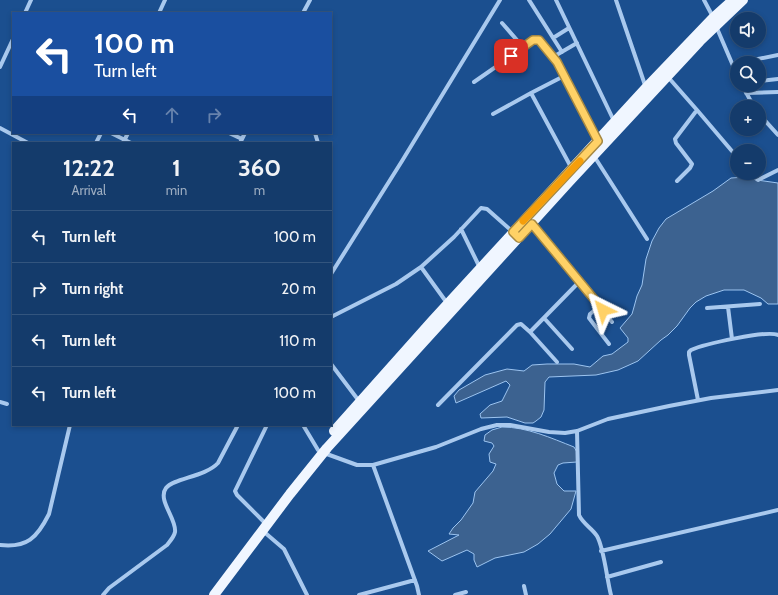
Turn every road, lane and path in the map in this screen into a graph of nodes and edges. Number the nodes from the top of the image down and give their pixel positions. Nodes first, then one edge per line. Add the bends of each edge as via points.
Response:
1 (31, 0) edge
2 (165, 0) edge
3 (310, 0) edge
4 (500, 0) edge
5 (529, 0) edge
6 (556, 0) edge
7 (616, 0) edge
8 (704, 0) edge
9 (733, 0) edge
10 (744, 0) edge
11 (25, 12) edge
12 (159, 12) edge
13 (304, 12) edge
14 (715, 22) junction
15 (502, 23) dead end
16 (569, 28) junction
17 (553, 38) junction
18 (12, 41) edge
19 (576, 43) junction
20 (523, 47) junction
21 (562, 52) junction
22 (778, 55) edge
23 (553, 57) junction
24 (766, 57) edge
25 (730, 59) edge
26 (0, 67) edge
27 (564, 76) junction
28 (668, 77) junction
29 (778, 79) edge
30 (766, 81) edge
31 (474, 82) dead end
32 (646, 88) junction
33 (778, 92) edge
34 (531, 93) junction
35 (746, 93) joint
36 (750, 100) edge
37 (696, 110) junction
38 (493, 114) dead end
39 (766, 122) edge
40 (615, 123) junction
41 (0, 128) edge
42 (112, 134) edge
43 (230, 134) edge
44 (778, 135) edge
45 (241, 141) edge
46 (598, 141) junction
47 (26, 142) edge
48 (124, 142) edge
49 (730, 149) edge
50 (594, 156) junction
51 (572, 169) junction
52 (778, 170) edge
53 (766, 176) edge
54 (677, 182) dead end
55 (532, 224) junction
56 (461, 229) junction
57 (516, 235) junction
58 (647, 239) dead end
59 (421, 268) junction
60 (480, 268) junction
61 (332, 272) edge
62 (580, 282) junction
63 (448, 304) junction
64 (760, 304) dead end
65 (600, 306) junction
66 (728, 306) junction
67 (707, 308) dead end
68 (332, 316) edge
69 (544, 318) junction
70 (612, 322) dead end
71 (530, 332) junction
72 (778, 335) edge
73 (732, 339) junction
74 (609, 344) dead end
75 (572, 349) dead end
76 (557, 362) dead end
77 (332, 365) edge
78 (778, 390) edge
79 (698, 400) junction
80 (359, 401) junction
81 (0, 402) edge
82 (7, 404) dead end
83 (438, 405) dead end
84 (70, 426) edge
85 (237, 426) edge
86 (267, 426) edge
87 (304, 426) edge
88 (577, 430) junction
89 (321, 452) junction
90 (373, 465) junction
91 (778, 510) edge
92 (262, 526) junction
93 (0, 546) edge
94 (602, 551) junction
95 (661, 562) dead end
96 (607, 577) junction
97 (415, 580) junction
98 (524, 586) dead end
99 (466, 592) dead end
100 (365, 594) edge
101 (103, 595) edge
102 (206, 595) edge
103 (214, 595) edge
104 (307, 595) edge
105 (359, 595) edge
106 (419, 595) edge
107 (455, 595) edge
108 (526, 595) edge
109 (611, 595) edge

1 - 11 street
2 - 12 street
3 - 13 street
4 - 61 street
5 - 17 street
6 - 16 street
7 - 32 street
8 - 14 street
9 - 14 main road
10 - 14 main road
14 - 25 street
14 - 28 main road
14 - 32 main road
15 - 20 street
16 - 17 street
16 - 19 street
17 - 21 street
18 - 26 street
19 - 21 street
19 - 40 street
20 - 23 street via 536,39 539,40
20 - 31 street
21 - 23 street
22 - 24 street
23 - 27 street
27 - 34 street
27 - 46 street
28 - 37 street
28 - 50 main road
29 - 30 street
32 - 40 main road
33 - 35 street
34 - 38 street
34 - 51 street
35 - 36 street
37 - 49 street
37 - 54 street via 675,139 692,164
39 - 44 street
40 - 46 main road
41 - 47 street
42 - 48 street
43 - 45 street
46 - 51 main road
50 - 55 main road
50 - 58 street
51 - 57 main road
52 - 53 street
55 - 57 main road
55 - 62 street
56 - 57 street via 484,208
56 - 59 street
56 - 60 street
57 - 60 main road
57 - 89 main road
59 - 63 street
59 - 68 street via 396,284
60 - 63 main road
62 - 65 street
62 - 69 street
63 - 80 main road
64 - 66 street
65 - 70 street
65 - 74 street via 589,318
66 - 67 street
66 - 73 street
69 - 71 street
69 - 75 street
71 - 76 street
71 - 83 street via 522,324 517,325
72 - 73 street via 773,333
73 - 79 street via 694,348 689,352
77 - 80 street
78 - 79 street
79 - 88 street via 608,419
80 - 89 main road
81 - 82 street
84 - 93 street via 49,514 43,526 26,543
85 - 101 street via 218,463 212,469 172,483 166,488 164,498 175,526 172,540 108,588
86 - 92 street via 235,491
87 - 89 street
88 - 90 street via 557,432 496,425 436,447
88 - 94 street via 579,515 596,535
89 - 90 street via 357,465
89 - 92 main road
90 - 97 street
91 - 94 street
92 - 102 main road
92 - 103 main road
92 - 104 street via 284,549
94 - 96 street
95 - 96 street
96 - 109 street
97 - 100 street
97 - 106 street
98 - 108 street
99 - 107 street
100 - 105 street

